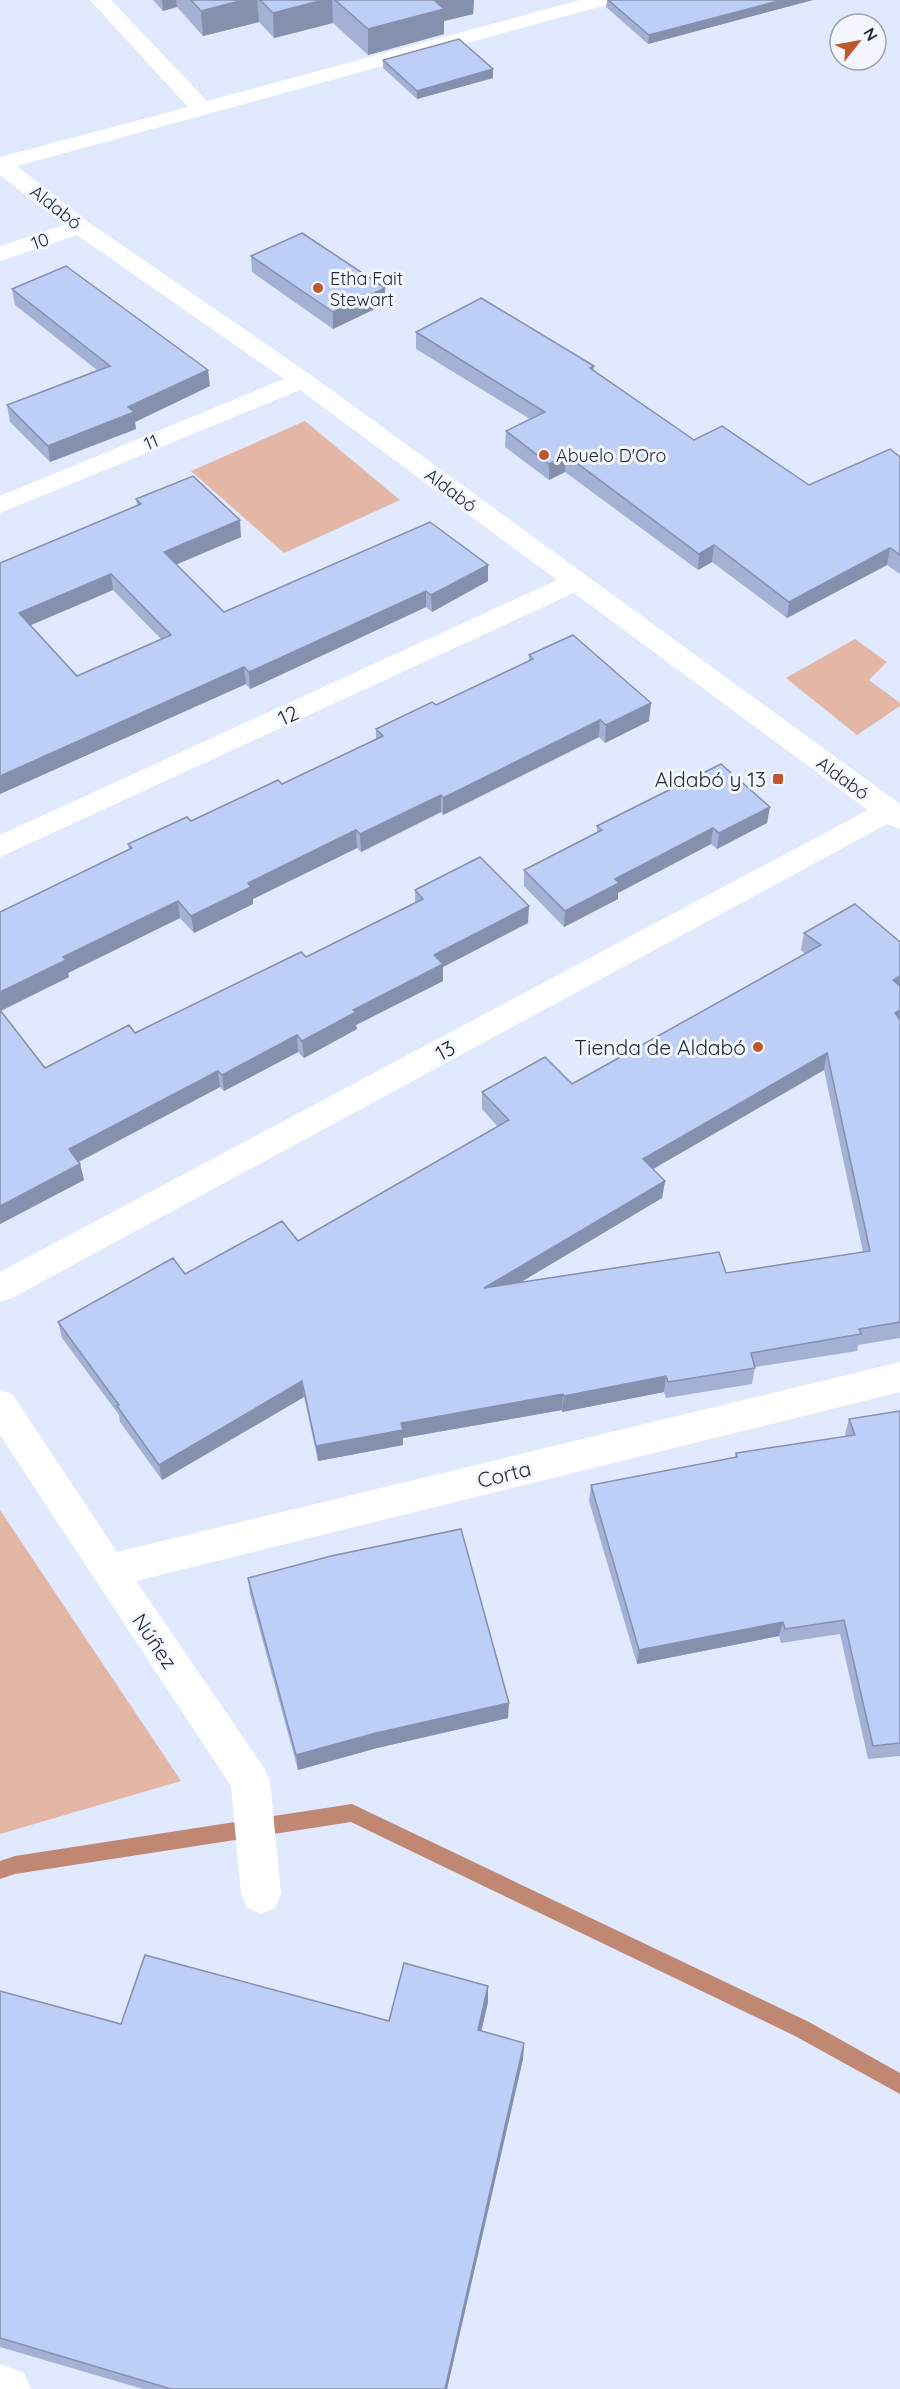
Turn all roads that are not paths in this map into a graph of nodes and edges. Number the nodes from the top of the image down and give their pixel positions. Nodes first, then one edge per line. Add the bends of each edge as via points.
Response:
1 (100, 0) edge
2 (603, 0) edge
3 (202, 109) junction
4 (1, 164) edge
5 (80, 227) junction
6 (0, 254) edge
7 (302, 380) junction
8 (0, 505) edge
9 (575, 582) junction
10 (895, 815) edge
11 (0, 847) edge
12 (0, 1288) edge
13 (900, 1377) edge
14 (0, 1406) edge
15 (108, 1572) junction
16 (261, 1894) dead end
17 (0, 2387) edge
18 (8, 2389) edge

1 - 3 street
2 - 3 street
3 - 4 street
4 - 5 street, Aldabó
5 - 6 street, 10
5 - 7 street, Aldabó
7 - 8 street, 11
7 - 9 street, Aldabó
9 - 10 street, Aldabó
9 - 11 street, 12
10 - 12 street, 13
13 - 15 street, Corta
14 - 15 street, Núñez
15 - 16 street, Núñez via 250,1781
17 - 18 street

